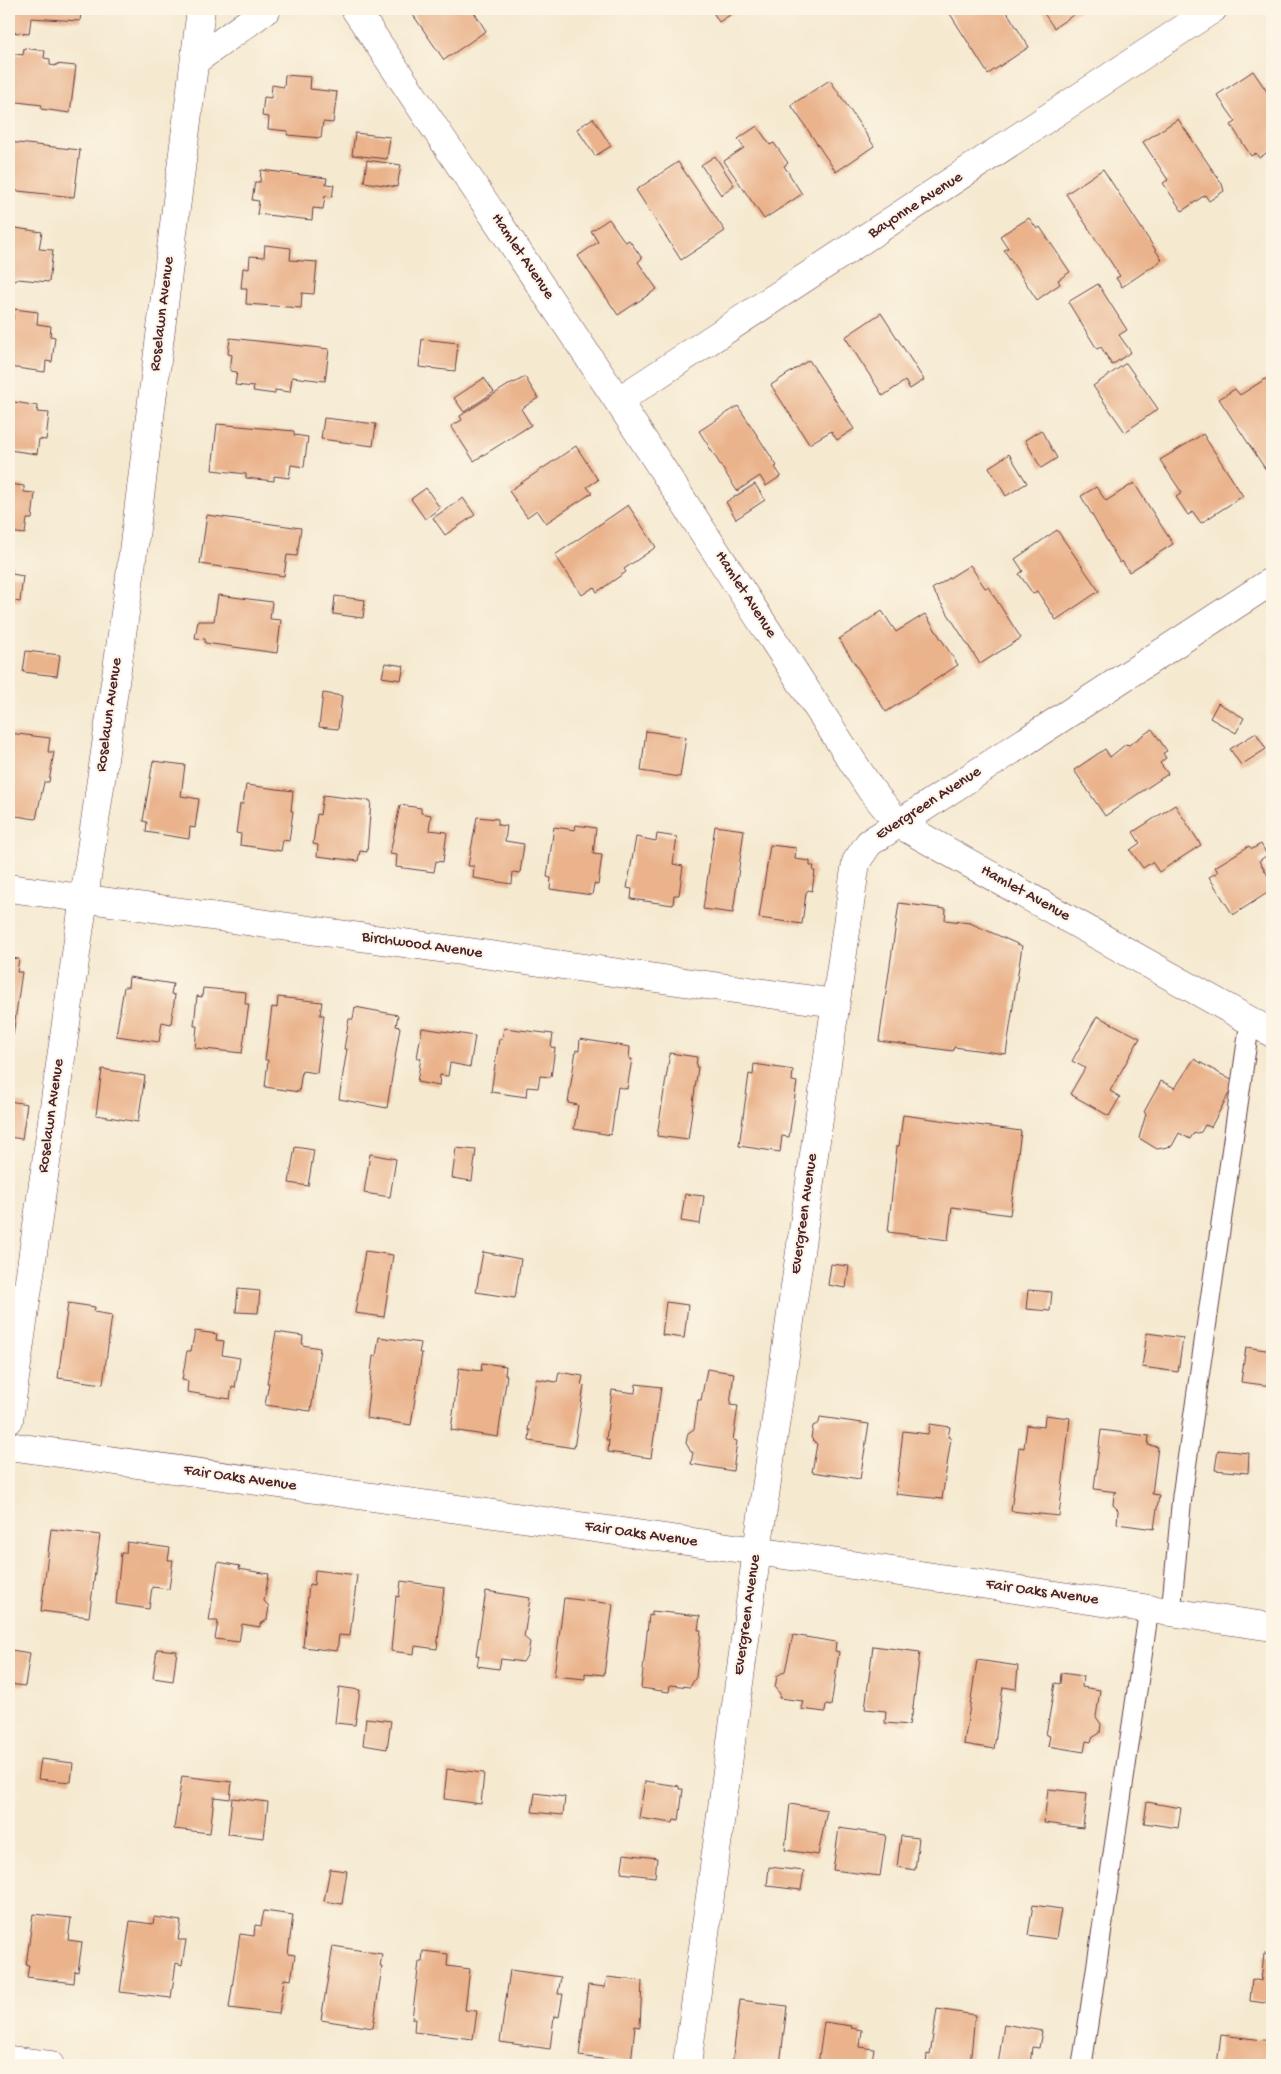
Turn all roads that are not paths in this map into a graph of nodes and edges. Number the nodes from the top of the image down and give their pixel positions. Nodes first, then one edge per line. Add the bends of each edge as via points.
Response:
1 (201, 9) edge
2 (267, 9) edge
3 (355, 9) edge
4 (1212, 9) edge
5 (195, 61) junction
6 (618, 401) junction
7 (1272, 581) edge
8 (899, 824) junction
9 (9, 888) edge
10 (83, 898) junction
11 (835, 1003) junction
12 (1261, 1027) edge
13 (9, 1420) edge
14 (9, 1446) edge
15 (757, 1551) junction
16 (1160, 1611) junction
17 (1272, 1627) edge
18 (9, 2060) edge
19 (50, 2065) edge
20 (687, 2065) edge
21 (1082, 2065) edge

1 - 5 street, Roselawn Avenue
2 - 5 street
3 - 6 street, Hamlet Avenue
4 - 6 street, Bayonne Avenue
5 - 10 street, Roselawn Avenue via 128,592
6 - 8 street, Hamlet Avenue via 871,790
7 - 8 street, Evergreen Avenue
8 - 11 street, Evergreen Avenue via 869,843 856,862
8 - 12 street, Hamlet Avenue
9 - 10 street, Birchwood Avenue
10 - 11 street, Birchwood Avenue
10 - 13 street, Roselawn Avenue
11 - 15 street, Evergreen Avenue
12 - 16 lane
14 - 15 street, Fair Oaks Avenue
15 - 16 street, Fair Oaks Avenue
15 - 20 street, Evergreen Avenue
16 - 17 street, Fair Oaks Avenue
16 - 21 lane
18 - 19 street

